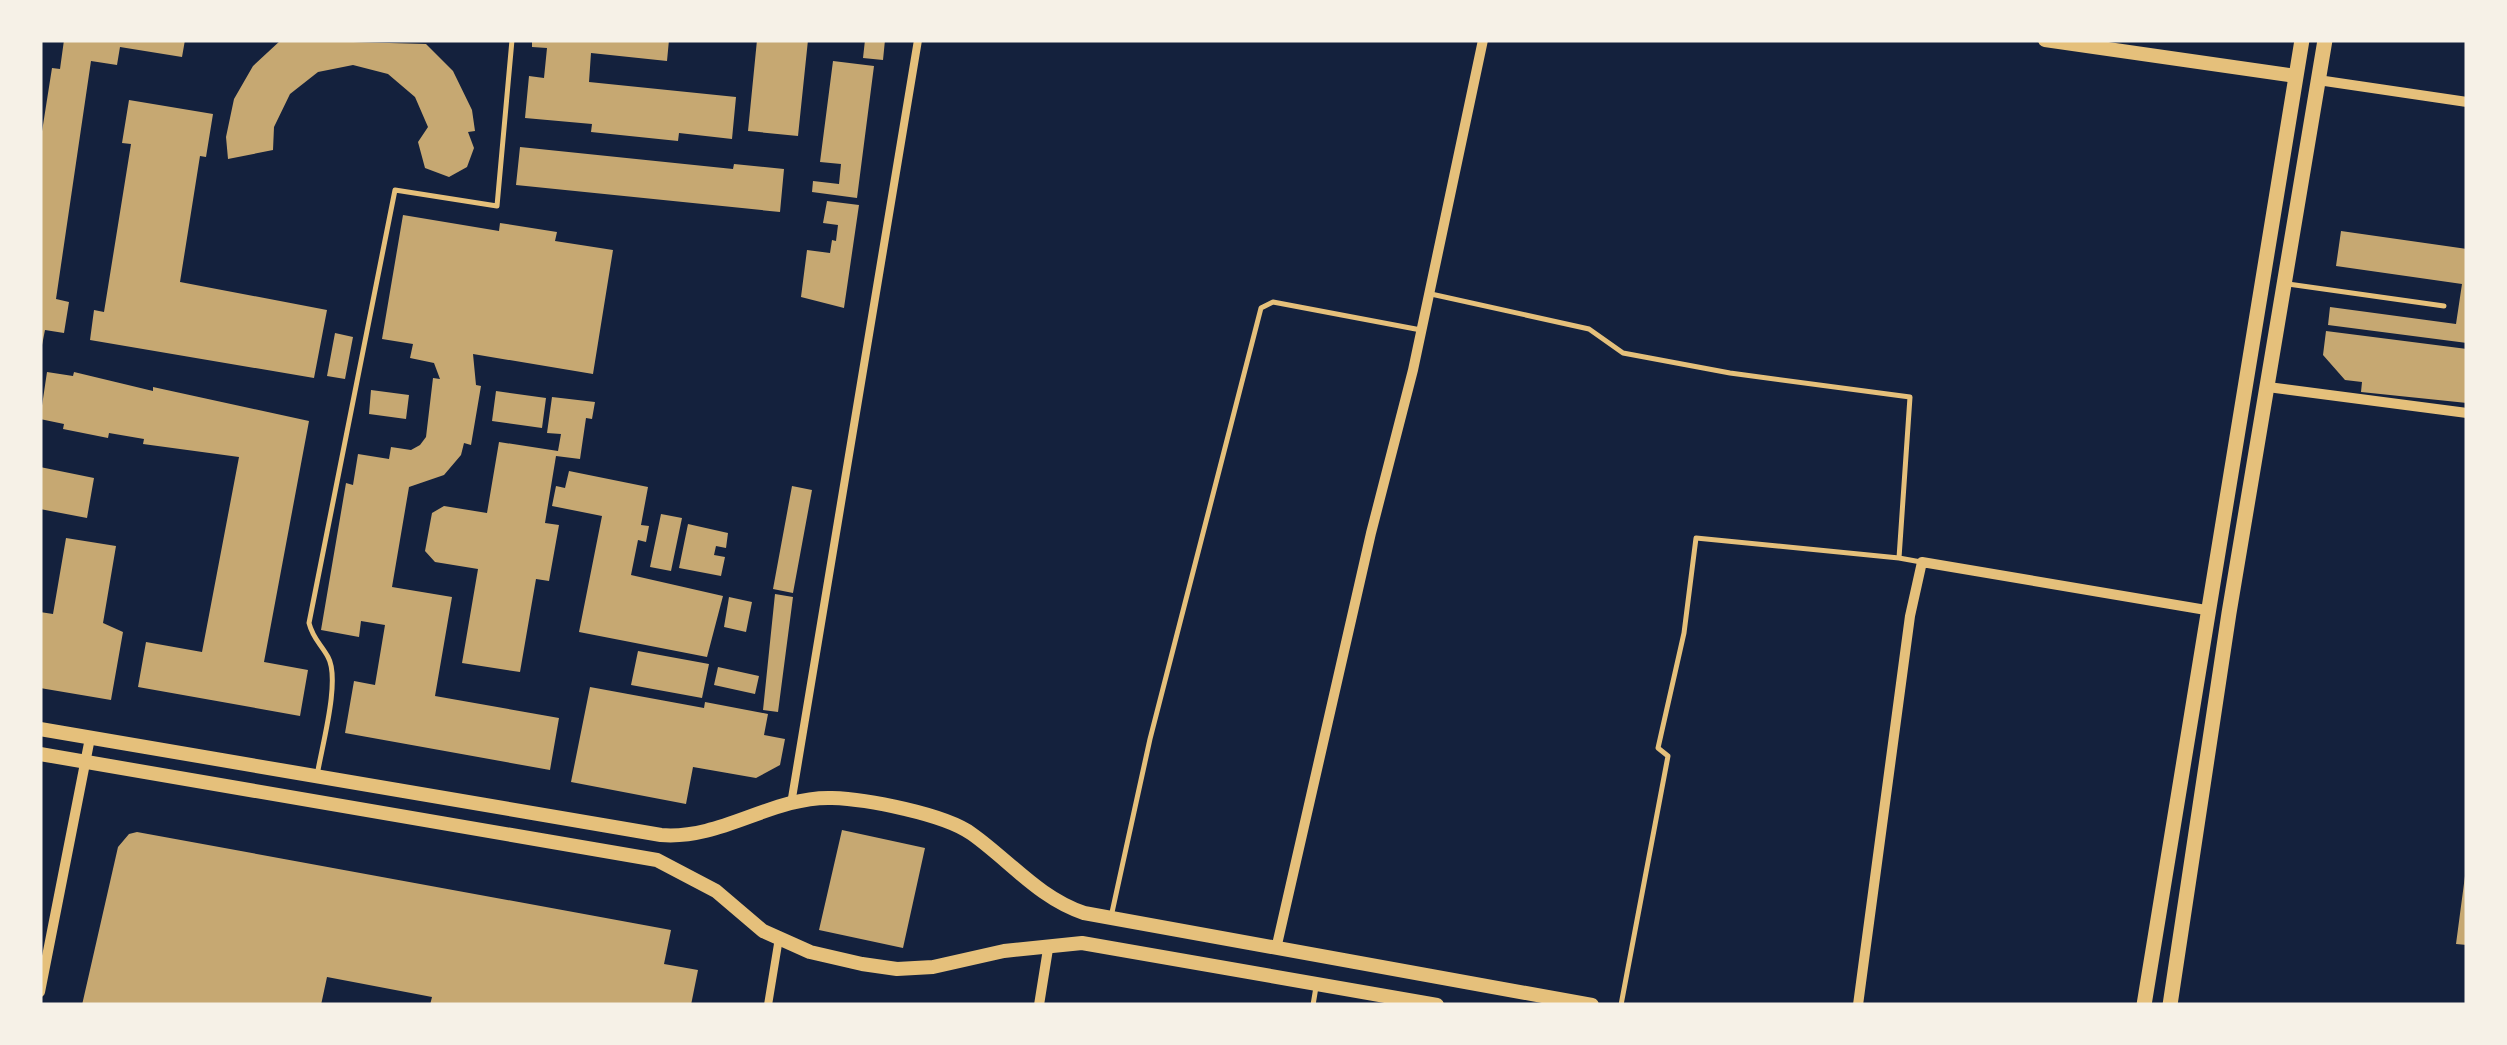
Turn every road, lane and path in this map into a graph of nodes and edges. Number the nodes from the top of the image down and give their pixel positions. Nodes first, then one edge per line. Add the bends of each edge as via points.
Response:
1 (512, 40) edge
2 (918, 40) edge
3 (1483, 40) edge
4 (2045, 40) edge
5 (2302, 40) edge
6 (2325, 40) edge
7 (2296, 76) junction
8 (2318, 80) junction
9 (2467, 102) edge
10 (2284, 284) junction
11 (1428, 293) junction
12 (2444, 306) dead end
13 (1421, 330) junction
14 (2268, 387) junction
15 (2467, 413) edge
16 (1898, 558) junction
17 (1922, 562) junction
18 (2206, 610) junction
19 (40, 729) edge
20 (90, 738) junction
21 (40, 754) edge
22 (84, 762) junction
23 (316, 778) junction
24 (791, 804) junction
25 (1111, 919) junction
26 (779, 938) junction
27 (1048, 949) junction
28 (1276, 949) junction
29 (1316, 984) junction
30 (40, 992) edge
31 (768, 1005) edge
32 (1039, 1005) edge
33 (1313, 1005) edge
34 (1437, 1005) edge
35 (1592, 1005) edge
36 (1621, 1005) edge
37 (1858, 1005) edge
38 (2144, 1005) edge
39 (2170, 1005) edge

1 - 23 lane via 497,206 395,190 308,623 333,679
2 - 24 street
3 - 11 street
4 - 7 street
5 - 7 main road
6 - 8 main road
7 - 18 main road
8 - 9 street
8 - 10 main road
10 - 12 lane
10 - 14 main road
11 - 13 street
11 - 16 lane via 1589,329 1623,353 1910,397
13 - 25 lane via 1273,302 1262,308 1150,740
13 - 28 street
14 - 15 street
14 - 39 main road
16 - 17 lane
16 - 36 lane via 1696,538 1684,633 1658,748 1668,756
17 - 18 street
17 - 37 street
18 - 38 main road
19 - 20 street
20 - 22 street
20 - 23 street
21 - 22 street
22 - 26 street via 657,860 694,877
22 - 30 street
23 - 24 street via 684,837
24 - 25 street via 835,798 942,820 974,835 1047,896
25 - 28 street
26 - 27 street via 810,952 897,969
26 - 31 street
27 - 29 street via 1082,943
27 - 32 street
28 - 35 street
29 - 33 lane
29 - 34 street

